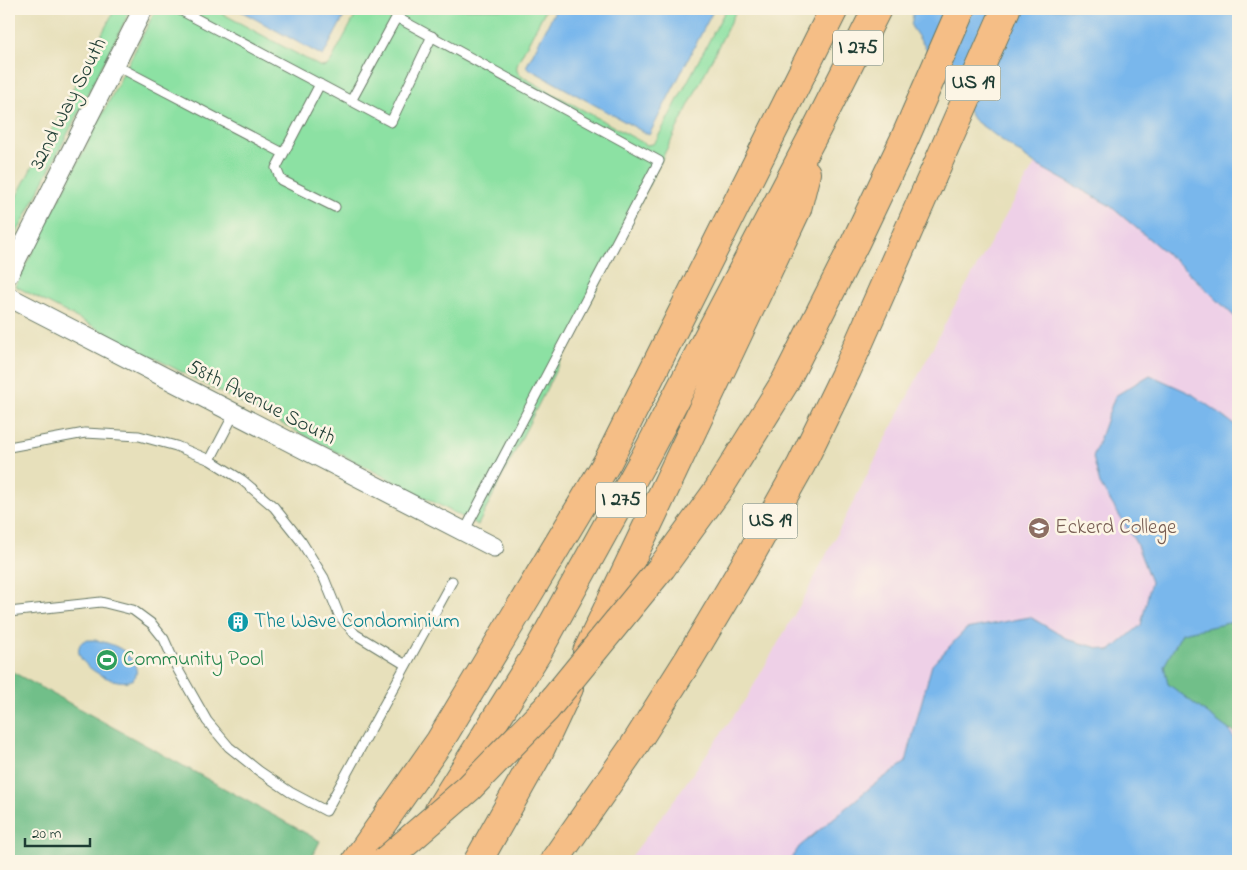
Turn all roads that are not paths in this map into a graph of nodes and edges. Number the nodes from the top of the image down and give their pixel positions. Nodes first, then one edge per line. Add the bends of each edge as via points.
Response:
1 (143, 9) edge
2 (178, 9) edge
3 (834, 9) edge
4 (877, 9) edge
5 (961, 9) edge
6 (1006, 9) edge
7 (399, 13) edge
8 (432, 36) junction
9 (115, 64) junction
10 (320, 84) junction
11 (351, 101) junction
12 (817, 128) junction
13 (284, 153) junction
14 (335, 207) dead end
15 (9, 274) edge
16 (9, 297) edge
17 (234, 414) junction
18 (9, 447) edge
19 (210, 460) junction
20 (464, 532) junction
21 (494, 548) dead end
22 (452, 581) dead end
23 (9, 612) edge
24 (406, 665) junction
25 (356, 861) edge
26 (386, 861) edge
27 (405, 861) edge
28 (478, 861) edge
29 (554, 861) edge

1 - 9 street, 32nd Way South
2 - 10 lane
3 - 25 highway via 608,461 440,741
4 - 12 highway, I 275
5 - 26 highway, bridge via 904,140 785,382 718,490 662,567 546,709 469,788
6 - 29 highway, US 19 via 847,370 801,465 679,675
7 - 8 lane
7 - 11 lane
8 - 11 lane via 391,122
8 - 20 lane via 659,161
9 - 13 lane
9 - 15 street, 32nd Way South
10 - 11 lane
10 - 13 lane
12 - 27 highway, I 275 via 645,457 537,652
12 - 28 highway via 797,209 542,745
13 - 14 lane via 276,168 281,180
16 - 17 street, 58th Avenue South
17 - 19 lane
17 - 20 street, 58th Avenue South
18 - 19 lane via 85,433 139,436
19 - 24 lane via 242,480 274,507 301,541 324,578 339,616 355,634
20 - 21 street, 58th Avenue South
22 - 24 lane
23 - 24 lane via 101,602 133,610 152,624 164,640 207,721 229,747 290,792 326,811

